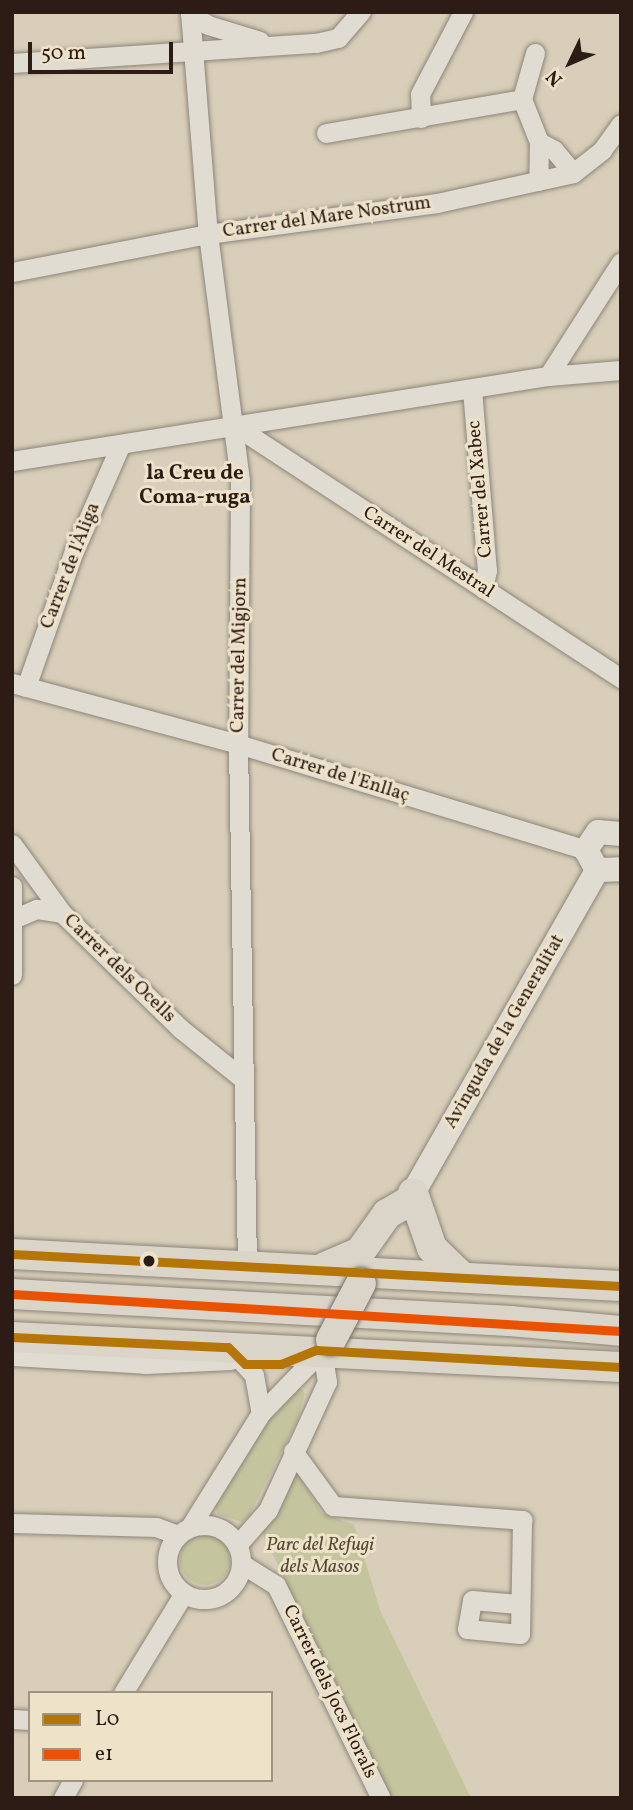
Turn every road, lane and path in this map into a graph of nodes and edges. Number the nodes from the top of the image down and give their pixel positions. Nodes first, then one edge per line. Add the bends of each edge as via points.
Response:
1 (361, 12) edge
2 (463, 12) edge
3 (190, 13) edge
4 (274, 45) junction
5 (194, 48) junction
6 (535, 53) dead end
7 (12, 63) edge
8 (522, 99) junction
9 (421, 118) junction
10 (326, 133) dead end
11 (618, 134) edge
12 (539, 142) junction
13 (573, 173) junction
14 (538, 181) junction
15 (208, 234) junction
16 (621, 262) edge
17 (12, 272) edge
18 (621, 370) edge
19 (548, 376) junction
20 (472, 389) junction
21 (237, 427) junction
22 (120, 446) junction
23 (12, 461) edge
24 (483, 589) junction
25 (621, 678) edge
26 (19, 685) edge
27 (239, 744) junction
28 (620, 832) edge
29 (12, 844) edge
30 (601, 863) edge
31 (12, 886) edge
32 (62, 913) junction
33 (13, 919) edge
34 (13, 950) edge
35 (12, 975) edge
36 (243, 1079) junction
37 (410, 1197) junction
38 (12, 1254) edge
39 (247, 1265) junction
40 (317, 1270) junction
41 (461, 1276) junction
42 (365, 1277) junction
43 (621, 1286) edge
44 (12, 1294) edge
45 (621, 1331) edge
46 (12, 1337) edge
47 (327, 1345) junction
48 (235, 1353) junction
49 (12, 1356) edge
50 (621, 1367) edge
51 (261, 1413) junction
52 (293, 1451) junction
53 (12, 1523) edge
54 (184, 1531) junction
55 (238, 1544) junction
56 (242, 1564) junction
57 (184, 1593) junction
58 (518, 1604) dead end
59 (124, 1691) edge
60 (72, 1782) edge
61 (63, 1798) edge
62 (381, 1798) edge

1 - 4 street via 338,38
2 - 9 street via 421,94
3 - 4 street via 236,35
3 - 5 street
4 - 5 street
5 - 7 street
5 - 15 street, Carrer del Migjorn
6 - 8 street
8 - 9 street
8 - 12 street
9 - 10 street
11 - 13 street
12 - 13 street via 554,150
12 - 14 street
13 - 14 street, Carrer del Mare Nostrum
14 - 15 street, Carrer del Mare Nostrum via 437,203
15 - 17 street, Carrer del Mare Nostrum
15 - 21 street, Carrer del Migjorn
16 - 19 street
18 - 19 street
19 - 20 street
20 - 21 street
20 - 24 street, Carrer del Xabec via 488,570
21 - 22 street
21 - 24 street, Carrer del Mestral
21 - 27 street, Carrer del Migjorn via 242,569
22 - 23 street
22 - 26 street, Carrer de l'Àliga
24 - 25 street, Carrer del Mestral
26 - 27 street, Carrer de l'Enllaç
27 - 30 street, Carrer de l'Enllaç
27 - 36 street, Carrer del Migjorn
28 - 30 street via 598,832
29 - 32 street, Carrer dels Ocells
30 - 37 street, Avinguda de la Generalitat
31 - 33 street
32 - 33 street via 37,909
32 - 36 street, Carrer dels Ocells via 181,1029
33 - 34 street
34 - 35 street
36 - 39 street, Carrer del Migjorn
37 - 40 main road via 387,1214 360,1252
37 - 41 main road via 432,1248
37 - 42 main road
38 - 39 main road
39 - 40 main road
40 - 42 main road
41 - 42 main road
41 - 43 main road
42 - 47 main road, bridge
44 - 45 main road
46 - 48 main road
47 - 48 main road
47 - 50 main road via 365,1356
47 - 51 street
47 - 52 street via 327,1382
48 - 49 street via 145,1364
48 - 51 street via 259,1388
51 - 54 street
52 - 55 street via 268,1510
52 - 58 street via 333,1506 522,1520
53 - 54 street
54 - 55 street via 218,1527
54 - 57 street via 170,1548 168,1569
55 - 56 street
56 - 57 street via 225,1594 199,1599
56 - 62 street, Carrer dels Jocs Florals via 276,1585
57 - 59 street
60 - 61 street

